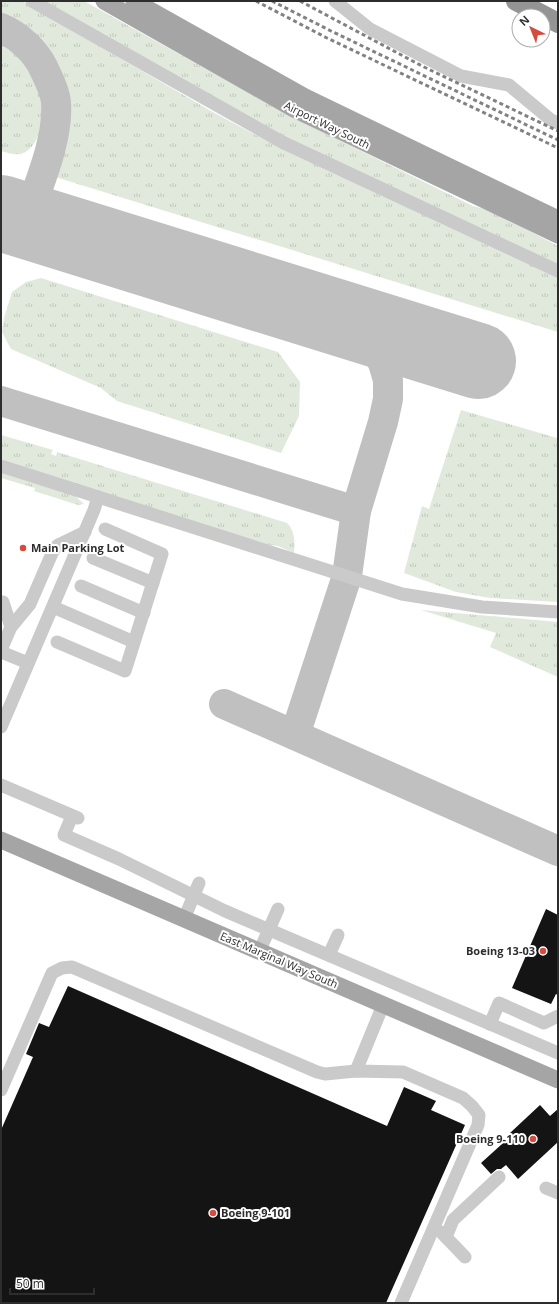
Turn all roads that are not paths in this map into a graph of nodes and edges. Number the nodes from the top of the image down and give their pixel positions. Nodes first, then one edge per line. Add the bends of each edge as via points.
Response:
1 (32, 1) edge
2 (104, 1) edge
3 (134, 1) edge
4 (335, 1) edge
5 (516, 1) edge
6 (558, 23) edge
7 (558, 123) edge
8 (558, 218) edge
9 (558, 235) edge
10 (558, 272) edge
11 (1, 466) edge
12 (98, 497) junction
13 (105, 529) dead end
14 (85, 532) junction
15 (93, 558) dead end
16 (153, 583) junction
17 (81, 586) dead end
18 (3, 602) dead end
19 (53, 607) junction
20 (144, 612) junction
21 (558, 612) edge
22 (11, 627) junction
23 (57, 642) dead end
24 (134, 642) junction
25 (1, 651) edge
26 (28, 663) junction
27 (1, 727) edge
28 (1, 785) edge
29 (1, 840) edge
30 (199, 883) dead end
31 (194, 896) junction
32 (278, 909) dead end
33 (184, 919) junction
34 (269, 930) junction
35 (338, 935) dead end
36 (259, 952) junction
37 (329, 955) junction
38 (383, 1005) junction
39 (558, 1016) edge
40 (490, 1024) junction
41 (558, 1053) edge
42 (356, 1071) junction
43 (558, 1080) edge
44 (1, 1090) edge
45 (498, 1176) dead end
46 (546, 1188) dead end
47 (558, 1193) edge
48 (435, 1224) junction
49 (446, 1237) junction
50 (465, 1257) dead end
51 (401, 1303) edge

1 - 10 street via 282,142
2 - 9 main road, Airport Way South via 294,109
3 - 8 main road, Airport Way South via 306,97
4 - 7 street via 370,29 461,76 509,85
5 - 6 highway
11 - 12 street
12 - 14 street
12 - 21 street via 402,594 482,607
13 - 16 street via 162,554
14 - 19 street
14 - 22 street via 58,545 53,551 30,604
15 - 16 street
16 - 20 street
17 - 20 street
18 - 22 street
19 - 24 street
19 - 26 street
20 - 24 street
22 - 25 street
23 - 24 street via 125,671
25 - 26 street
26 - 27 street
28 - 31 street via 75,817 64,835
29 - 33 main road, East Marginal Way South
30 - 31 street
31 - 33 street
31 - 34 street
32 - 34 street
33 - 36 main road, East Marginal Way South
34 - 36 street
34 - 37 street
35 - 37 street
36 - 38 main road, East Marginal Way South
37 - 40 street
38 - 42 street
38 - 43 main road, East Marginal Way South
39 - 40 street via 544,1023 499,1003
40 - 41 street
42 - 44 street via 324,1074 317,1072 72,967 52,973
42 - 48 street via 403,1072 462,1098 479,1115 478,1126
45 - 49 street via 453,1220
46 - 47 street
48 - 49 street
48 - 51 street
49 - 50 street

